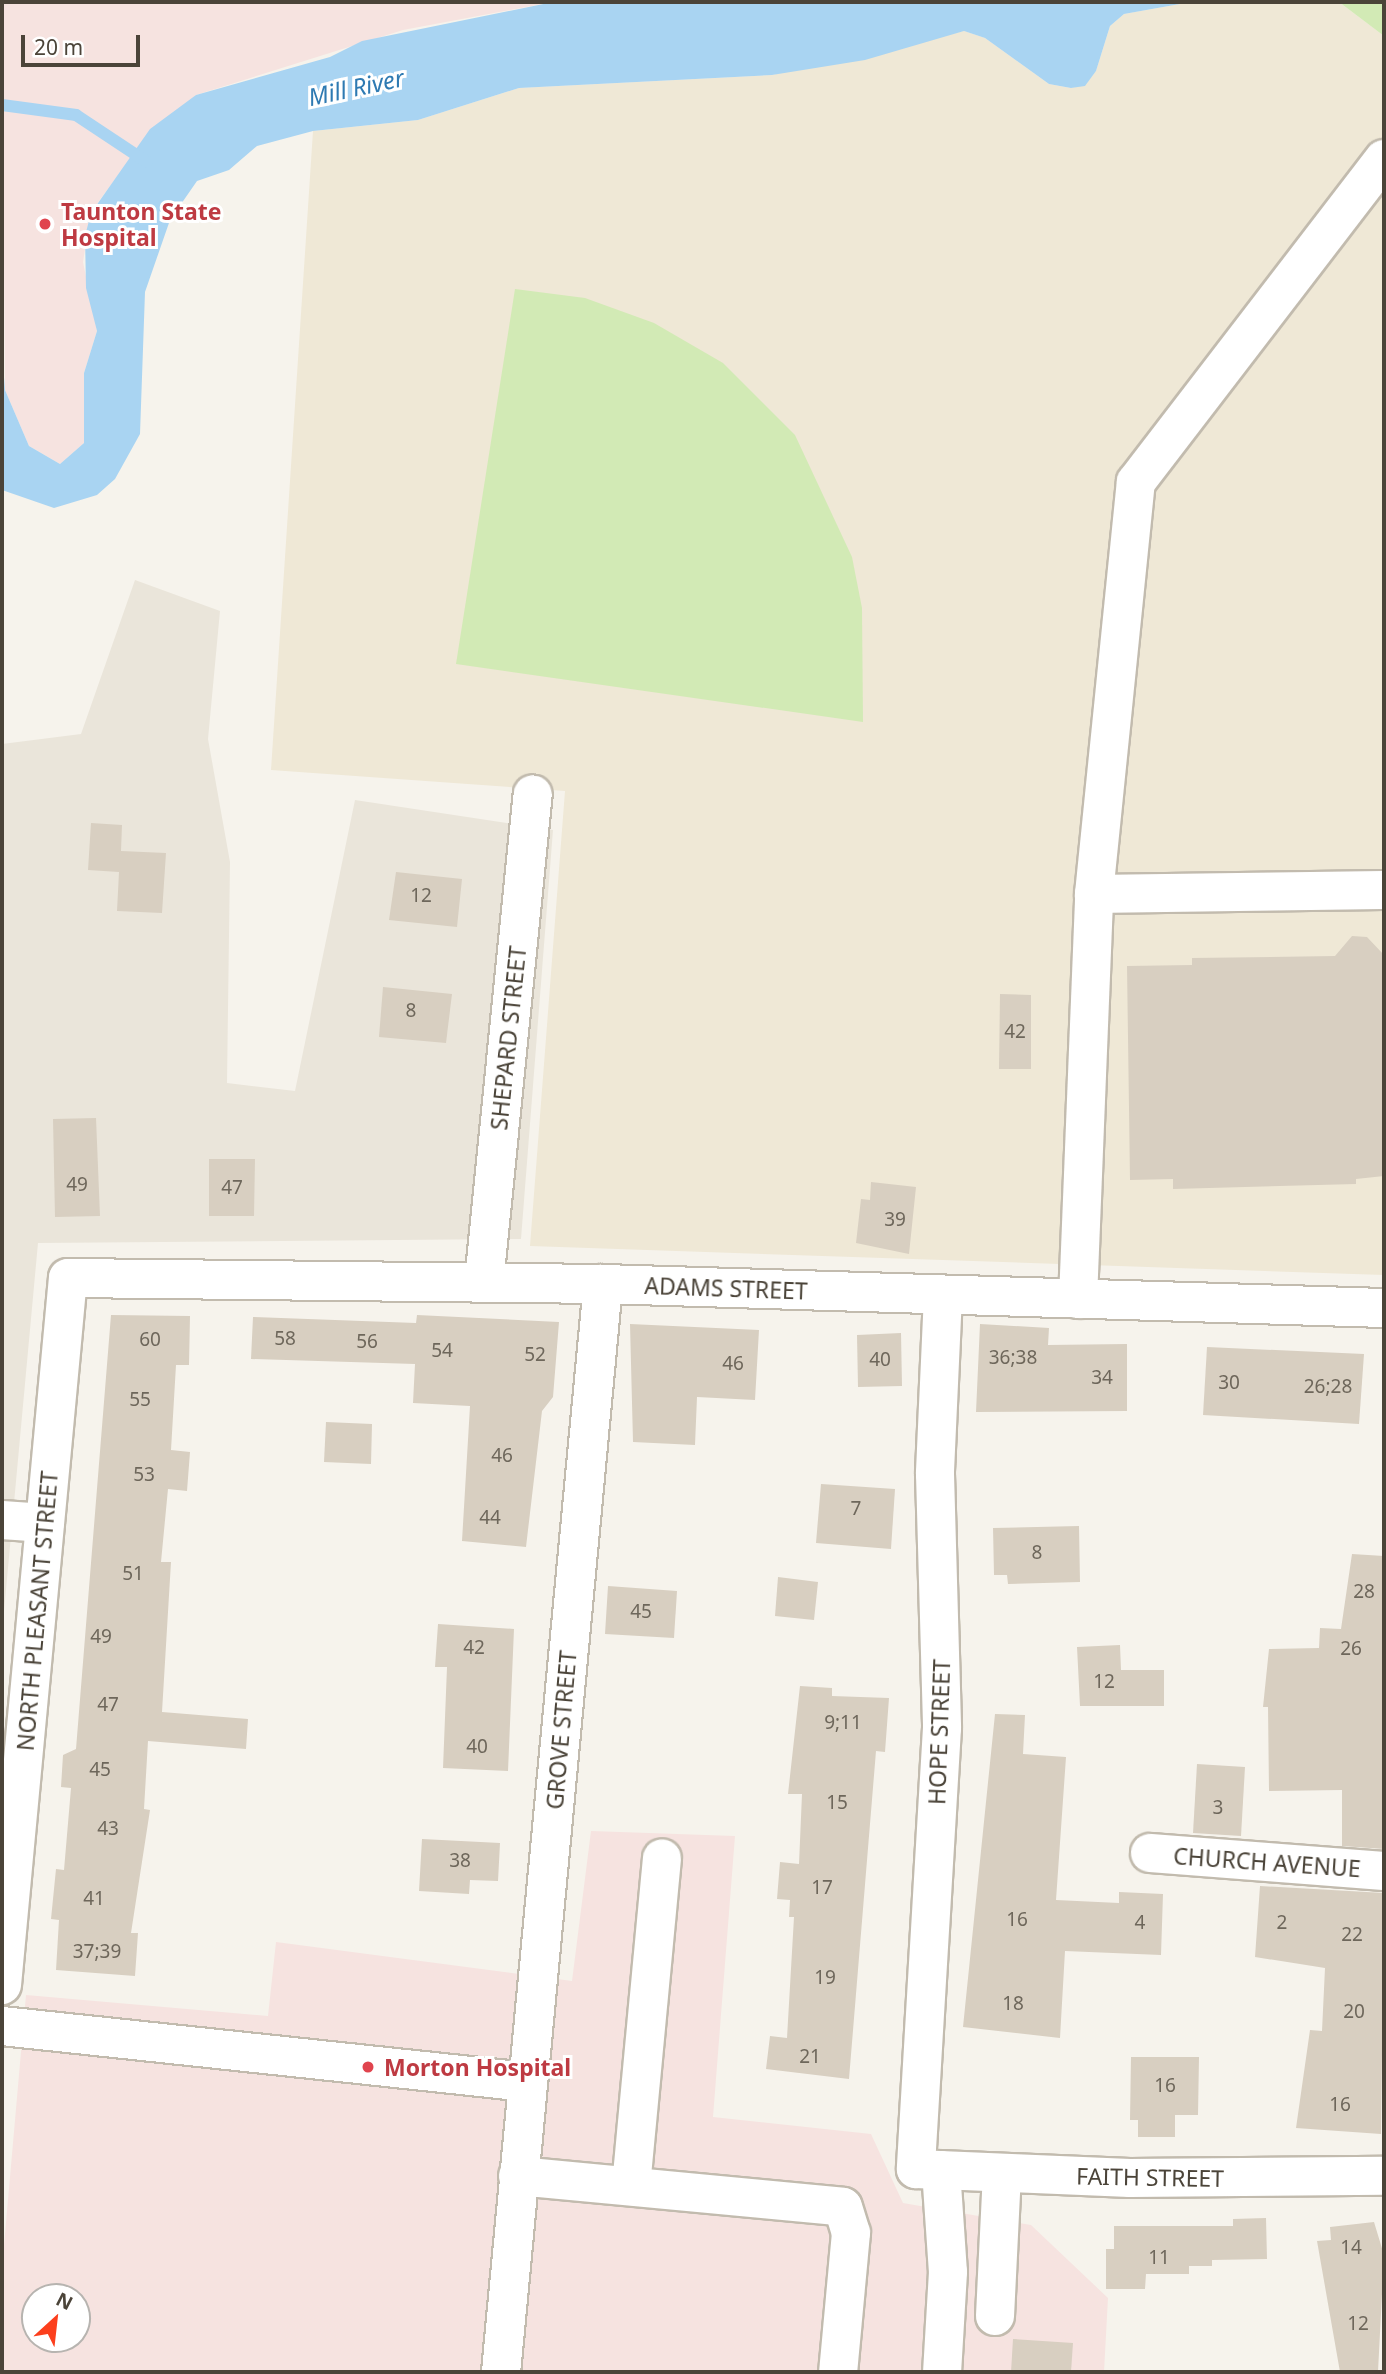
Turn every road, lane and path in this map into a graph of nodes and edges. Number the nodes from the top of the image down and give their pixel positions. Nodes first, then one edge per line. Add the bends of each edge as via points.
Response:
1 (1384, 159) edge
2 (533, 794) dead end
3 (1381, 890) dead end
4 (1094, 894) junction
5 (68, 1278) joint
6 (484, 1282) junction
7 (603, 1284) junction
8 (943, 1295) junction
9 (1078, 1299) junction
10 (1384, 1308) edge
11 (2, 1520) edge
12 (45, 1523) junction
13 (1150, 1853) dead end
14 (662, 1858) dead end
15 (1384, 1871) edge
16 (2, 1985) edge
17 (2, 2026) edge
18 (527, 2082) junction
19 (928, 2170) junction
20 (1002, 2173) junction
21 (518, 2176) junction
22 (1384, 2176) edge
23 (631, 2186) junction
24 (995, 2316) dead end
25 (501, 2372) edge
26 (838, 2372) edge
27 (942, 2372) edge

1 - 4 street via 1136,482
2 - 6 street, SHEPARD STREET
3 - 4 street
4 - 9 street
5 - 6 street, ADAMS STREET
5 - 12 street, NORTH PLEASANT STREET
6 - 7 street, ADAMS STREET
7 - 8 street, ADAMS STREET
7 - 18 street, GROVE STREET
8 - 9 street, ADAMS STREET
8 - 19 street, HOPE STREET via 935,1474 942,1728
9 - 10 street, ADAMS STREET
11 - 12 street
12 - 16 street, NORTH PLEASANT STREET
13 - 15 street, CHURCH AVENUE
14 - 23 street
17 - 18 street
18 - 21 street, GROVE STREET
19 - 20 street, FAITH STREET
19 - 27 street, HOPE STREET via 948,2272
20 - 22 street, FAITH STREET
20 - 24 street
21 - 23 street
21 - 25 street, GROVE STREET
23 - 26 street via 843,2207 851,2233

